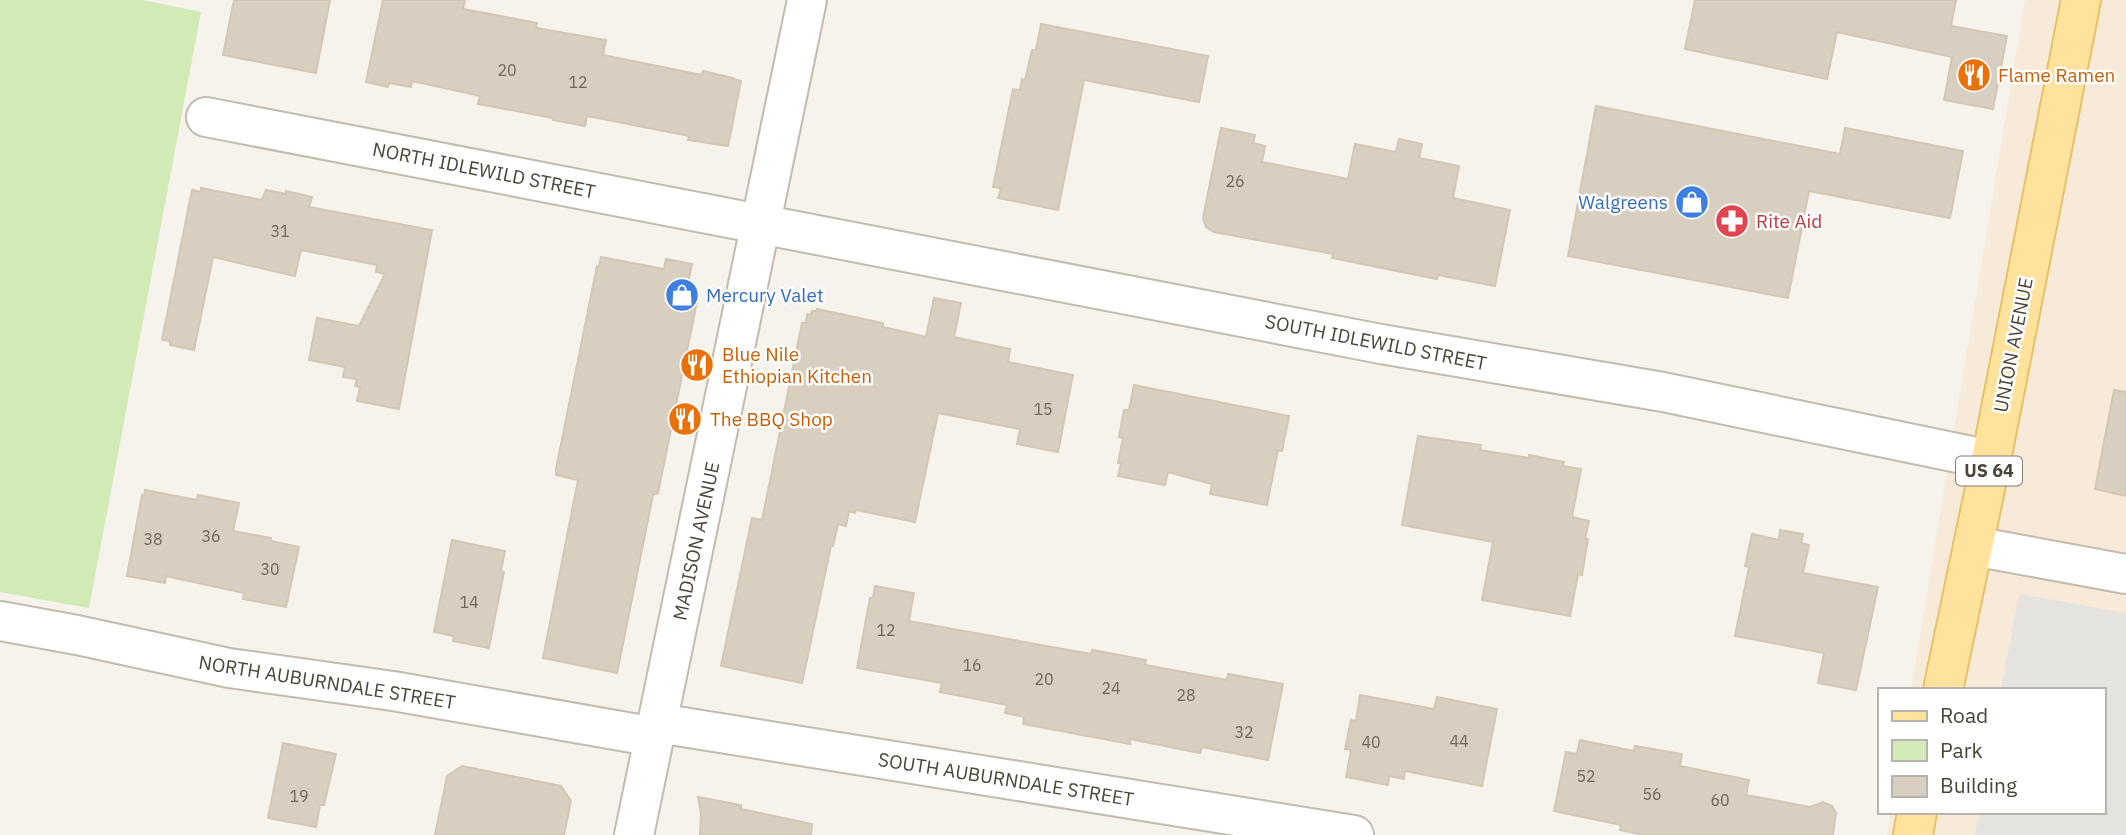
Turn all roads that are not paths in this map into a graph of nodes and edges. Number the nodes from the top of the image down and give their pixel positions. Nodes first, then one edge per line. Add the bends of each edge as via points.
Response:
1 (807, 0) edge
2 (2081, 0) edge
3 (206, 117) dead end
4 (761, 226) junction
5 (1991, 460) junction
6 (1973, 546) junction
7 (2126, 574) edge
8 (0, 621) edge
9 (1943, 688) edge
10 (656, 730) junction
11 (1917, 814) edge
12 (635, 835) edge
13 (1354, 835) edge
14 (1913, 835) edge

1 - 4 street, MADISON AVENUE
2 - 5 main road, UNION AVENUE / US 64
3 - 4 street, NORTH IDLEWILD STREET
4 - 5 street, SOUTH IDLEWILD STREET via 1381,344 1663,392
4 - 10 street, MADISON AVENUE
5 - 6 main road, UNION AVENUE / US 64
6 - 7 street
6 - 9 main road, UNION AVENUE / US 64
8 - 10 street, NORTH AUBURNDALE STREET via 229,668
10 - 12 street, MADISON AVENUE
10 - 13 street, SOUTH AUBURNDALE STREET
11 - 14 main road

